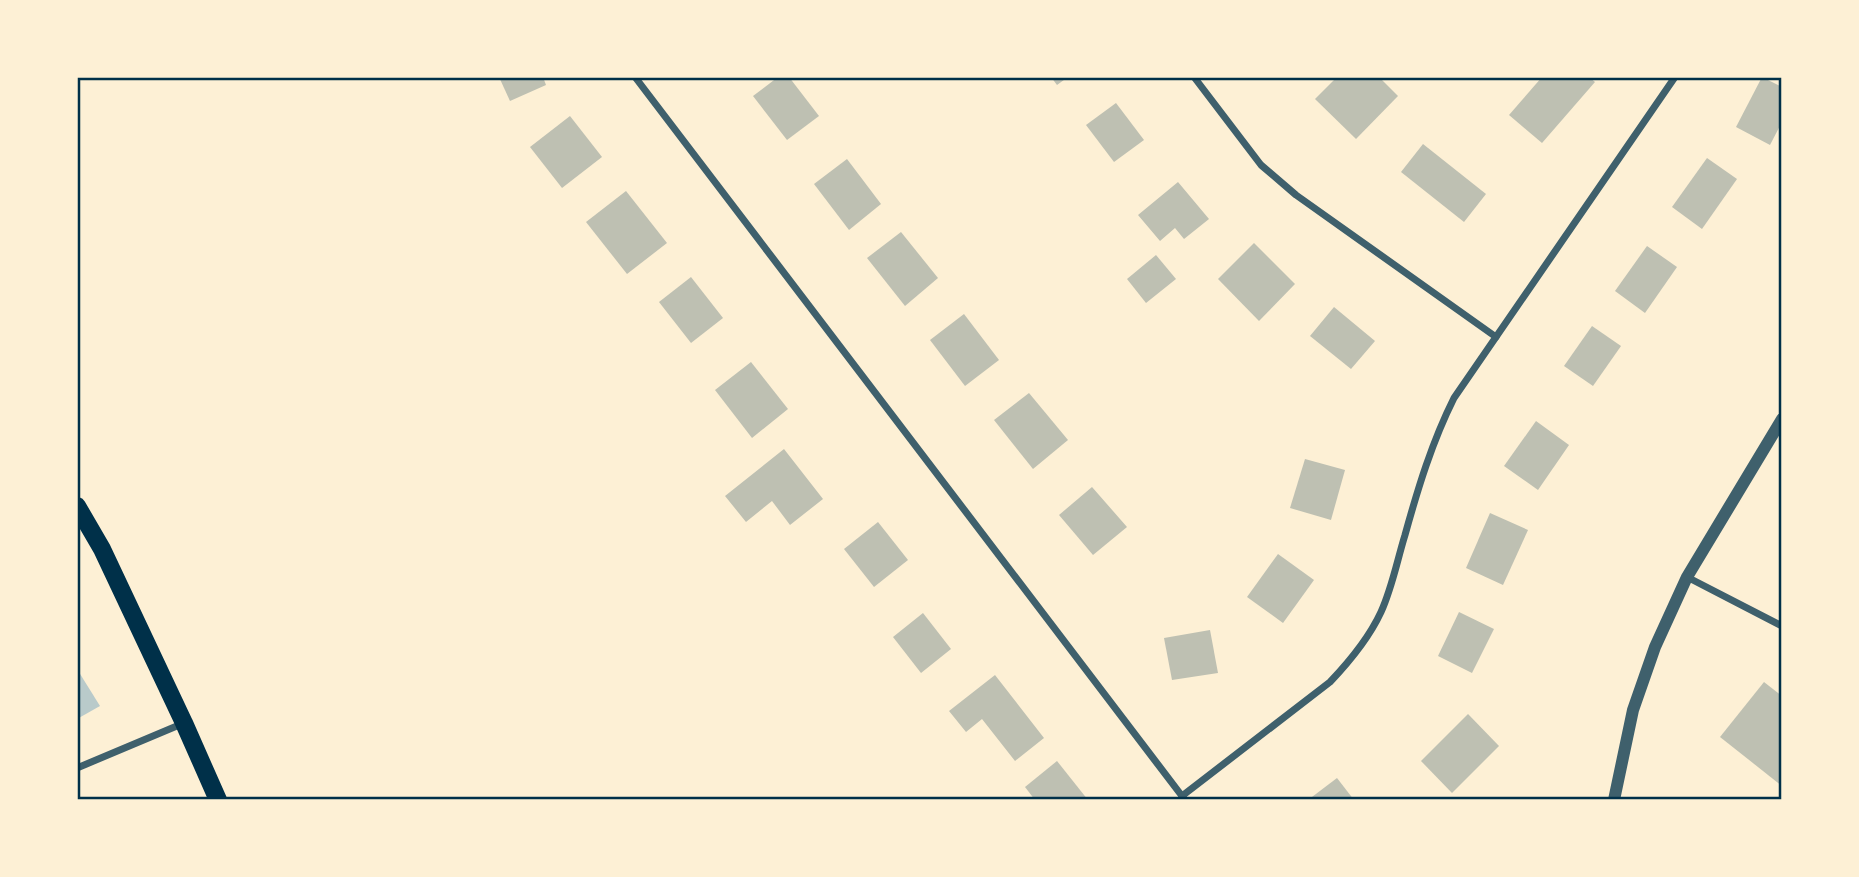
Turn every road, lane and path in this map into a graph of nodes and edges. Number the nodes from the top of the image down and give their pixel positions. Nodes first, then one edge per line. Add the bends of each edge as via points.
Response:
1 (635, 77) edge
2 (1194, 77) edge
3 (1675, 77) edge
4 (1496, 337) junction
5 (1782, 419) edge
6 (77, 506) edge
7 (1687, 577) junction
8 (1782, 626) edge
9 (184, 723) junction
10 (77, 768) edge
11 (1184, 798) edge
12 (218, 800) edge
13 (1614, 800) edge

1 - 11 street
2 - 4 street via 1261,165 1296,195
3 - 4 street
4 - 11 street via 1442,421 1419,483 1390,591 1367,637 1331,682
5 - 7 street
6 - 9 main road
7 - 8 street
7 - 13 street via 1633,710
9 - 10 street
9 - 12 main road

